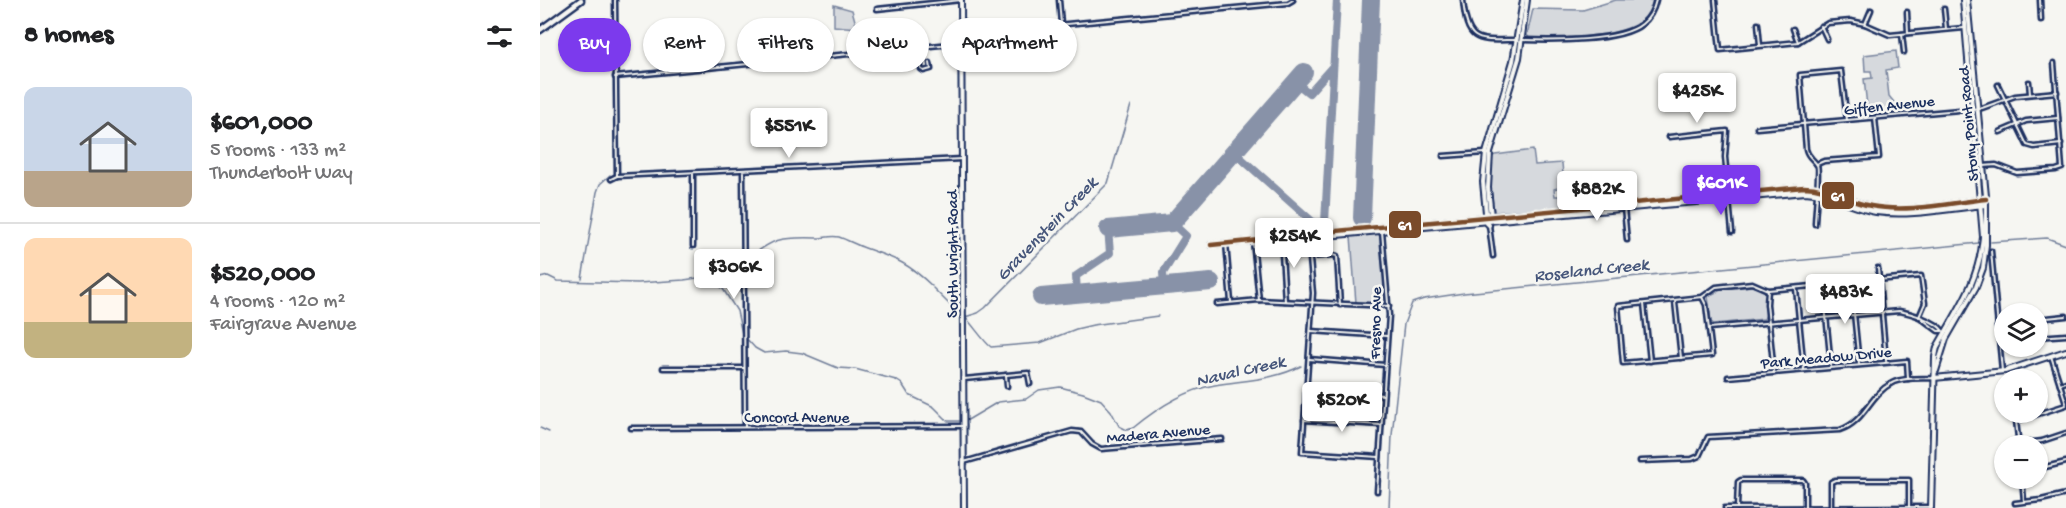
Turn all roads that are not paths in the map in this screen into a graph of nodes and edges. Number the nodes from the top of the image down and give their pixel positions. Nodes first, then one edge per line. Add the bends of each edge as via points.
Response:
1 (581, 0) edge
2 (961, 0) edge
3 (1059, 0) edge
4 (1293, 0) edge
5 (1463, 0) edge
6 (1525, 0) edge
7 (1656, 0) edge
8 (1715, 0) edge
9 (1965, 0) edge
10 (2040, 0) edge
11 (616, 1) edge
12 (877, 9) dead end
13 (1944, 9) dead end
14 (1871, 10) dead end
15 (1907, 12) dead end
16 (961, 18) edge
17 (1060, 18) edge
18 (2041, 20) dead end
19 (1077, 23) edge
20 (1758, 24) dead end
21 (1865, 24) junction
22 (1821, 26) junction
23 (1793, 28) dead end
24 (1968, 28) junction
25 (1946, 29) junction
26 (540, 30) edge
27 (1908, 33) junction
28 (1902, 34) junction
29 (1827, 39) dead end
30 (1520, 40) junction
31 (1798, 42) junction
32 (1761, 45) junction
33 (1904, 52) dead end
34 (846, 54) edge
35 (930, 63) dead end
36 (2054, 63) dead end
37 (929, 70) edge
38 (962, 72) edge
39 (615, 77) junction
40 (2029, 82) dead end
41 (1998, 85) dead end
42 (2057, 92) junction
43 (2030, 94) junction
44 (2005, 100) junction
45 (1975, 109) junction
46 (1875, 118) junction
47 (2059, 118) junction
48 (1847, 120) junction
49 (1804, 124) junction
50 (2016, 125) junction
51 (1757, 128) dead end
52 (2000, 132) dead end
53 (1669, 136) dead end
54 (2061, 144) junction
55 (1488, 153) junction
56 (1443, 156) dead end
57 (962, 159) junction
58 (1817, 164) junction
59 (1983, 166) junction
60 (743, 172) junction
61 (693, 174) junction
62 (617, 176) junction
63 (611, 179) dead end
64 (1816, 190) junction
65 (1729, 196) junction
66 (1984, 202) junction
67 (1624, 207) junction
68 (1489, 220) junction
69 (1815, 224) dead end
70 (1382, 228) junction
71 (1732, 232) dead end
72 (1308, 235) junction
73 (1281, 238) junction
74 (1627, 240) dead end
75 (1253, 241) junction
76 (1226, 243) junction
77 (1211, 245) dead end
78 (693, 246) dead end
79 (1991, 251) dead end
80 (1493, 256) dead end
81 (1310, 257) junction
82 (1878, 268) dead end
83 (1879, 280) junction
84 (1851, 283) junction
85 (1823, 285) junction
86 (1796, 288) junction
87 (1768, 290) junction
88 (1702, 297) junction
89 (1259, 300) junction
90 (1284, 300) junction
91 (1231, 302) junction
92 (1675, 302) junction
93 (1313, 303) junction
94 (1995, 303) edge
95 (1216, 304) dead end
96 (1644, 304) junction
97 (1340, 305) junction
98 (1389, 306) junction
99 (1882, 312) junction
100 (1855, 315) junction
101 (2066, 316) edge
102 (1827, 317) junction
103 (1921, 318) junction
104 (2048, 318) edge
105 (1799, 319) junction
106 (1769, 322) junction
107 (1709, 328) junction
108 (1311, 331) junction
109 (1946, 332) junction
110 (2066, 335) edge
111 (1387, 336) junction
112 (2048, 336) edge
113 (2066, 351) edge
114 (2051, 356) junction
115 (1681, 358) junction
116 (1309, 359) junction
117 (1650, 361) junction
118 (1886, 362) junction
119 (1385, 364) junction
120 (1859, 365) junction
121 (1831, 367) junction
122 (663, 368) dead end
123 (744, 368) junction
124 (2009, 369) edge
125 (1804, 370) junction
126 (1994, 372) edge
127 (1774, 373) junction
128 (1005, 375) junction
129 (1728, 377) dead end
130 (1934, 378) junction
131 (964, 379) junction
132 (1908, 380) junction
133 (2066, 382) edge
134 (1030, 384) dead end
135 (2060, 384) junction
136 (1007, 386) dead end
137 (1306, 389) junction
138 (1383, 395) junction
139 (2066, 404) edge
140 (1304, 420) junction
141 (1381, 425) junction
142 (964, 426) junction
143 (631, 428) dead end
144 (745, 428) junction
145 (2066, 433) edge
146 (2017, 435) edge
147 (1222, 439) dead end
148 (2048, 439) edge
149 (1379, 457) junction
150 (1640, 461) dead end
151 (964, 462) junction
152 (2066, 462) edge
153 (2048, 466) edge
154 (2023, 489) edge
155 (1377, 491) dead end
156 (2066, 494) edge
157 (2024, 501) junction
158 (2015, 503) dead end
159 (1909, 507) edge
160 (964, 508) edge
161 (1725, 508) edge
162 (1737, 508) edge
163 (1805, 508) edge
164 (1831, 508) edge
165 (1930, 508) edge

1 - 26 main road
2 - 12 street
2 - 16 main road, South Wright Road
3 - 17 street
4 - 19 street
5 - 30 street via 1466,23 1474,35 1487,40
6 - 30 main road
7 - 30 street via 1642,24 1628,30 1576,40
8 - 32 street via 1720,50
9 - 24 main road, Stony Point Road
10 - 18 street
11 - 39 street
13 - 25 street
14 - 21 street
15 - 27 street
20 - 32 street
21 - 22 street via 1851,21
21 - 28 street via 1890,35
22 - 29 street
22 - 31 street
23 - 31 street
24 - 25 street
24 - 45 main road, Stony Point Road
25 - 27 street
27 - 28 street
28 - 33 street
30 - 55 main road
31 - 32 street
34 - 39 street
35 - 37 street
36 - 42 street
38 - 57 main road, South Wright Road
39 - 62 street
40 - 43 street
41 - 44 street
42 - 43 street, Giffen Avenue
42 - 47 street
43 - 44 street, Giffen Avenue
44 - 45 street, Giffen Avenue
44 - 50 street
45 - 46 street, Giffen Avenue
45 - 59 main road, Stony Point Road
45 - 66 main road, Stony Point Road
46 - 48 street, Giffen Avenue
46 - 58 street via 1879,157
47 - 50 street
47 - 54 street
48 - 49 street, Giffen Avenue
48 - 49 street via 1840,71 1800,75
49 - 51 street, Giffen Avenue
49 - 58 street via 1808,157
50 - 52 street
50 - 54 street via 2028,146
53 - 65 street via 1727,131
54 - 59 street via 2063,164 2059,170 2017,173 1996,165
55 - 56 street
55 - 68 main road
57 - 60 street
57 - 131 main road, South Wright Road
58 - 64 street
59 - 66 main road, Stony Point Road
60 - 61 street
60 - 123 street
61 - 62 street
61 - 78 street
62 - 63 street
64 - 65 main road
64 - 66 main road via 1884,213
64 - 69 street
65 - 67 main road
65 - 68 main road
65 - 71 street
66 - 109 main road, Stony Point Road via 1987,236 1983,268 1971,299
67 - 68 main road
67 - 74 street
68 - 70 main road
68 - 80 street
70 - 72 main road
70 - 98 street, Fresno Ave
72 - 73 main road
72 - 81 street
73 - 75 main road
73 - 90 street
75 - 76 main road
75 - 89 street
76 - 77 main road
76 - 91 street
79 - 94 street
81 - 93 street
81 - 97 street via 1337,256
82 - 83 street
83 - 84 street
83 - 99 street
83 - 103 street via 1921,276 1925,303
84 - 85 street
84 - 100 street
85 - 86 street
85 - 102 street
86 - 87 street
86 - 105 street
87 - 88 street via 1752,283 1716,287
87 - 106 street
88 - 92 street
88 - 107 street
89 - 90 street
89 - 91 street
90 - 93 street
91 - 95 street
92 - 96 street
92 - 115 street
93 - 97 street
93 - 108 street
96 - 117 street
96 - 117 street via 1618,306 1623,363
97 - 98 street
98 - 111 street, Fresno Ave
99 - 100 street
99 - 103 street via 1899,311
99 - 118 street
100 - 102 street
100 - 120 street
101 - 104 street
102 - 105 street
102 - 121 street
103 - 109 street via 1938,331
105 - 106 street
105 - 125 street
106 - 107 street
106 - 127 street
107 - 115 street via 1712,355
108 - 111 street
108 - 116 street
109 - 130 main road, Stony Point Road
110 - 112 street
111 - 119 street, Fresno Ave
113 - 114 main road
114 - 124 main road
114 - 135 street
115 - 117 street
116 - 119 street
116 - 137 street
118 - 120 street, Park Meadow Drive
118 - 132 street, Park Meadow Drive via 1907,361
119 - 138 street, Fresno Ave
120 - 121 street, Park Meadow Drive
121 - 125 street, Park Meadow Drive
122 - 123 street
123 - 144 street
125 - 127 street, Park Meadow Drive
126 - 130 main road
127 - 129 street, Park Meadow Drive
128 - 131 street
128 - 134 street via 1029,373
128 - 136 street
130 - 132 street
130 - 165 main road, Stony Point Road
131 - 142 main road, South Wright Road
132 - 150 street via 1893,382 1878,393 1860,418 1840,430 1708,437 1699,456 1692,459
133 - 135 street
135 - 139 street
137 - 138 street
137 - 140 street
138 - 141 street, Fresno Ave
139 - 146 street via 2016,422
140 - 141 street
140 - 149 street via 1302,452
141 - 149 street, Fresno Ave
142 - 144 street, Concord Avenue
142 - 151 main road, South Wright Road
143 - 144 street, Concord Avenue
145 - 148 street
147 - 151 street, Madera Avenue via 1101,449 1081,432 1072,430
149 - 155 street, Fresno Ave
151 - 160 main road, South Wright Road
152 - 153 street
154 - 157 street
156 - 157 street
157 - 158 street
159 - 164 street
159 - 164 street via 1909,480 1834,480
159 - 165 street
161 - 162 street
162 - 163 street
162 - 163 street via 1739,481 1792,480 1805,483
163 - 164 street

